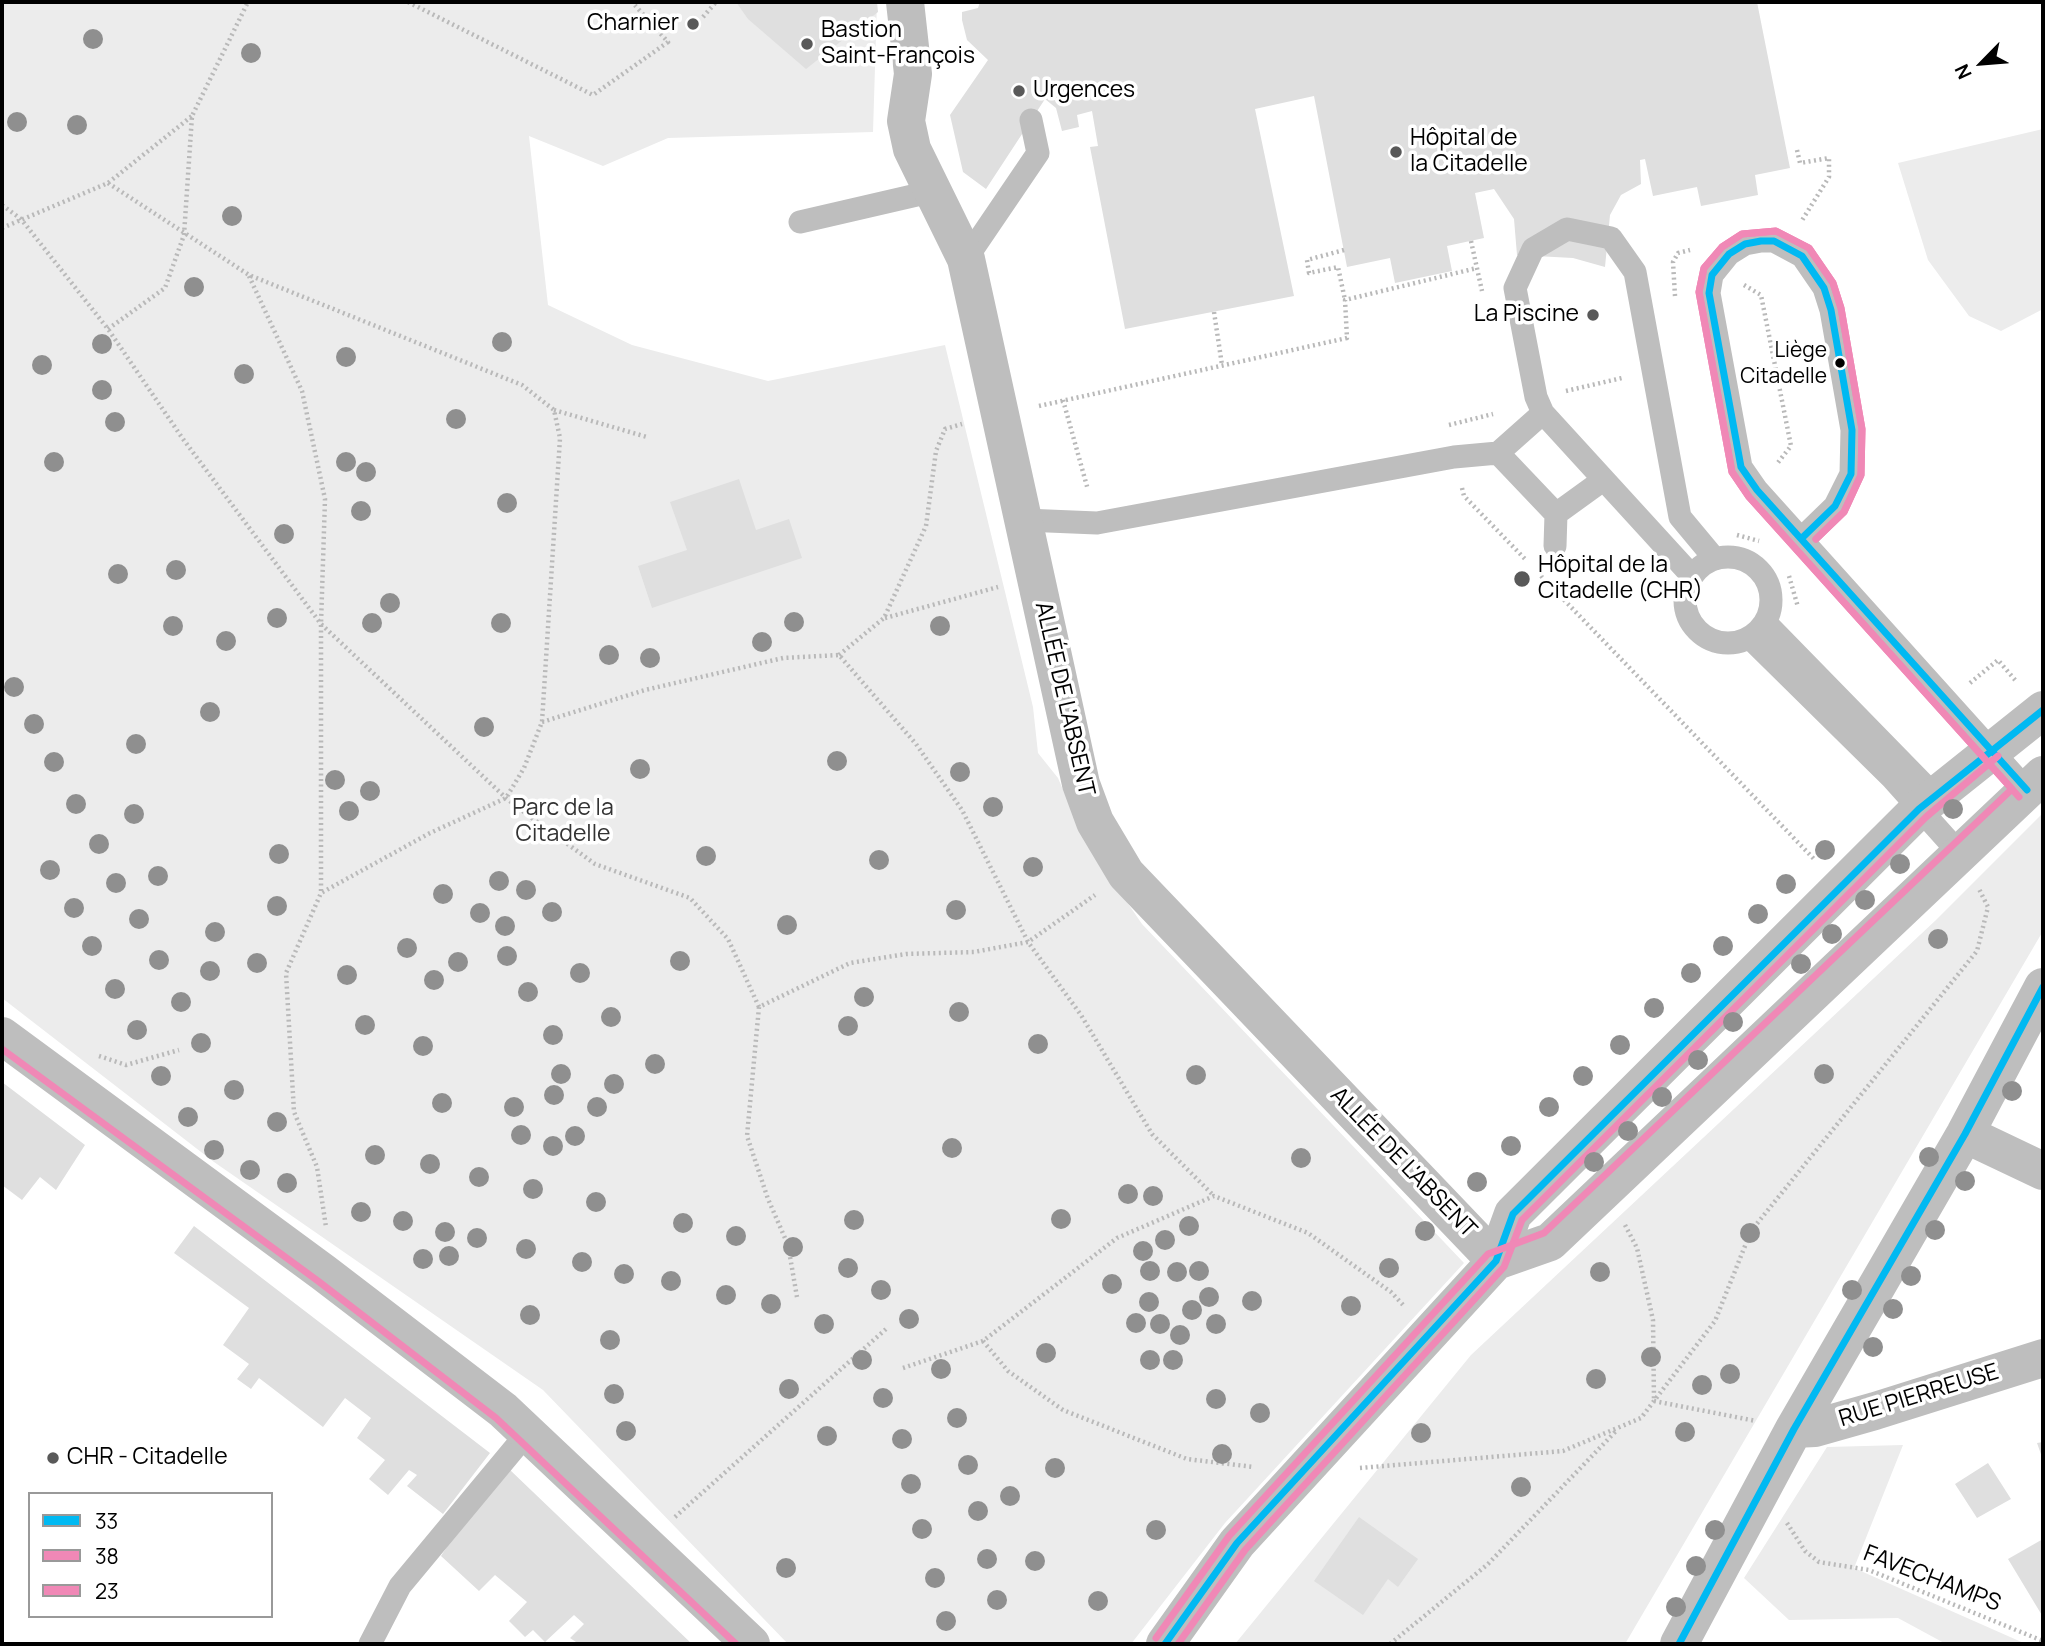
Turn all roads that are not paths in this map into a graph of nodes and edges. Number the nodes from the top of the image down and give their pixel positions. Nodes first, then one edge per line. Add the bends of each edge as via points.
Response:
1 (905, 2) edge
2 (1031, 120) dead end
3 (934, 191) junction
4 (800, 222) dead end
5 (967, 259) junction
6 (1539, 405) junction
7 (1498, 453) junction
8 (1604, 480) junction
9 (1556, 514) junction
10 (1024, 520) junction
11 (1802, 538) junction
12 (1555, 546) dead end
13 (1715, 559) junction
14 (1692, 576) junction
15 (1758, 630) junction
16 (2043, 710) edge
17 (1992, 748) junction
18 (2035, 783) edge
19 (1927, 802) junction
20 (1961, 855) junction
21 (2043, 987) edge
22 (2, 1036) edge
23 (1965, 1134) junction
24 (2043, 1171) edge
25 (1496, 1261) junction
26 (2043, 1358) edge
27 (1794, 1429) junction
28 (528, 1432) junction
29 (370, 1644) edge
30 (751, 1644) edge
31 (1165, 1644) edge
32 (1679, 1644) edge

1 - 3 street, ALLÉE DE L'ABSENT via 914,74 906,121 912,149
2 - 5 lane via 1038,153
3 - 4 lane
3 - 5 street, ALLÉE DE L'ABSENT
5 - 10 street, ALLÉE DE L'ABSENT
6 - 7 lane
6 - 8 lane
6 - 13 lane via 1515,288 1533,248 1567,229 1611,238 1635,272 1680,516
7 - 9 lane
7 - 10 lane via 1454,457 1097,523
8 - 9 lane
8 - 14 lane
9 - 12 lane
10 - 25 street, ALLÉE DE L'ABSENT via 1080,784 1095,822 1126,874
11 - 11 lane via 1741,467 1709,293 1712,275 1728,254 1761,241 1785,246 1802,256 1824,288 1852,430 1851,474 1835,506
11 - 17 lane
13 - 14 lane
13 - 15 lane via 1749,562 1762,573 1770,589 1771,606
14 - 15 lane via 1685,602 1698,632 1716,642 1733,643
15 - 19 lane
16 - 17 street
17 - 18 lane
17 - 19 street
18 - 20 street
19 - 20 lane
19 - 25 street via 1513,1214
20 - 25 street via 1550,1241
21 - 23 street
22 - 28 street via 324,1273
23 - 24 street
23 - 27 street
25 - 31 street via 1237,1543
26 - 27 street, RUE PIERREUSE via 1875,1411 1815,1428
27 - 32 street
28 - 29 lane via 400,1586
28 - 30 street

